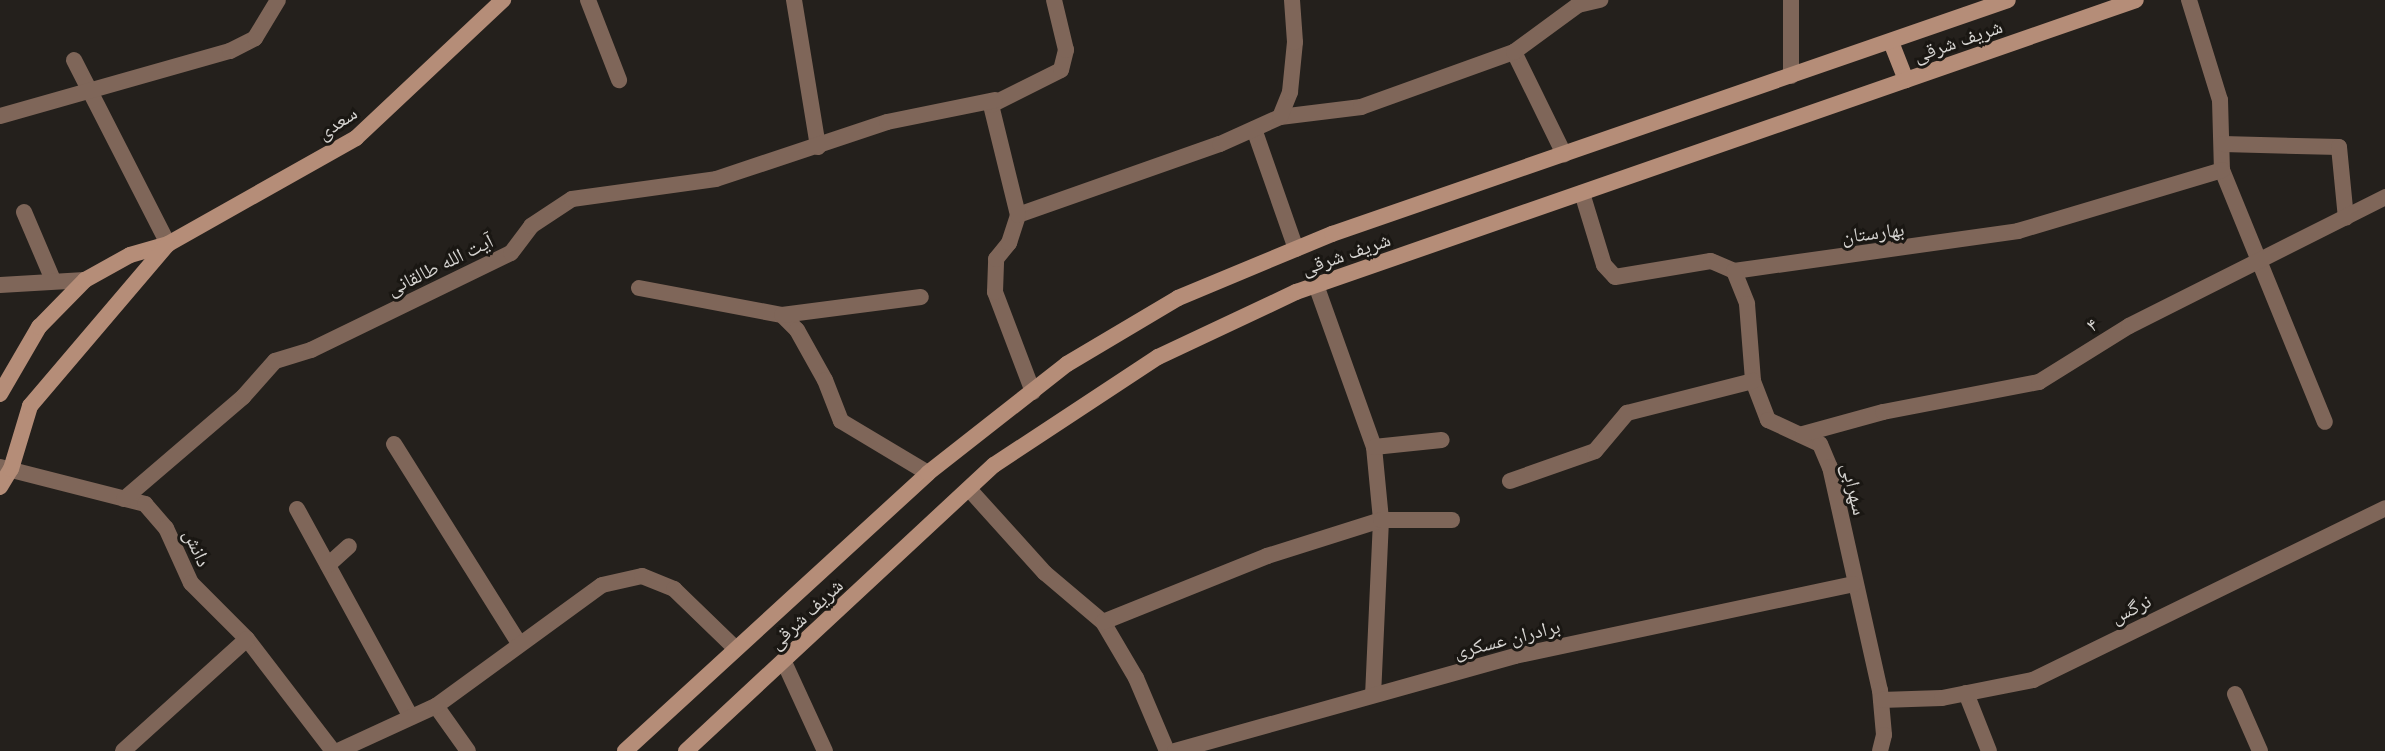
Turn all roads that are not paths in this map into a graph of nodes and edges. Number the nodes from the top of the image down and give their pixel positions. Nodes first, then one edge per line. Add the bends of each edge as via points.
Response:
1 (278, 0) edge
2 (588, 0) edge
3 (794, 0) edge
4 (1054, 0) edge
5 (1292, 0) edge
6 (1600, 0) edge
7 (1791, 0) edge
8 (2008, 0) edge
9 (2136, 0) edge
10 (2189, 0) edge
11 (501, 1) edge
12 (1891, 42) junction
13 (1514, 52) junction
14 (74, 60) dead end
15 (1791, 76) junction
16 (619, 80) dead end
17 (1906, 80) junction
18 (86, 89) junction
19 (995, 100) junction
20 (0, 116) edge
21 (1280, 117) junction
22 (1254, 129) junction
23 (2223, 144) junction
24 (818, 147) junction
25 (1564, 154) junction
26 (2222, 170) junction
27 (1582, 193) junction
28 (2385, 197) edge
29 (24, 212) dead end
30 (1018, 215) junction
31 (2346, 218) junction
32 (168, 244) junction
33 (1296, 249) junction
34 (2261, 260) junction
35 (1734, 271) junction
36 (53, 280) junction
37 (85, 280) junction
38 (0, 285) edge
39 (1316, 285) junction
40 (639, 288) dead end
41 (921, 297) dead end
42 (782, 315) junction
43 (1753, 381) junction
44 (1033, 392) junction
45 (0, 394) edge
46 (2325, 422) dead end
47 (1803, 434) junction
48 (1442, 440) dead end
49 (394, 444) dead end
50 (1374, 447) junction
51 (6, 468) edge
52 (928, 473) junction
53 (1510, 481) dead end
54 (0, 487) edge
55 (969, 489) junction
56 (124, 499) junction
57 (2385, 508) edge
58 (297, 509) dead end
59 (1381, 520) junction
60 (1452, 520) dead end
61 (349, 546) dead end
62 (328, 565) junction
63 (1853, 584) junction
64 (1103, 622) junction
65 (247, 639) junction
66 (519, 643) junction
67 (736, 649) junction
68 (784, 662) junction
69 (1373, 693) junction
70 (1966, 693) junction
71 (2235, 694) dead end
72 (1881, 700) junction
73 (436, 706) junction
74 (411, 717) junction
75 (123, 751) edge
76 (335, 751) edge
77 (468, 751) edge
78 (625, 751) edge
79 (686, 751) edge
80 (825, 751) edge
81 (1167, 751) edge
82 (1175, 751) edge
83 (1880, 751) edge
84 (1989, 751) edge
85 (2260, 751) edge

1 - 18 street via 255,38 230,51
2 - 16 street
3 - 24 street
4 - 19 street, آیت الله طالقانی via 1066,50 1061,70
5 - 21 street via 1290,92
6 - 13 street via 1578,5
7 - 15 street
8 - 12 main road, شریف شرقی
9 - 17 main road, شریف شرقی
10 - 23 street via 2220,100
11 - 32 main road, سعدی via 356,138
12 - 15 main road, شریف شرقی
12 - 17 main road
13 - 21 street via 1361,107
13 - 25 street
14 - 18 street
15 - 25 main road, شریف شرقی
17 - 27 main road, شریف شرقی
18 - 20 street
18 - 32 street
19 - 24 street, آیت الله طالقانی via 887,122
19 - 30 street via 991,105
21 - 22 street
22 - 30 street
22 - 33 street
23 - 26 street
23 - 31 street via 2339,147
24 - 56 street, آیت الله طالقانی via 716,179 572,199 531,226 511,253 311,350 275,361 243,397
25 - 33 main road, شریف شرقی
26 - 34 street
26 - 35 street, بهارستان via 2018,231
27 - 35 street, بهارستان via 1604,265 1615,277 1711,261
27 - 39 main road, شریف شرقی
28 - 31 street, ۴
29 - 36 street
30 - 44 street via 1009,243 996,259 995,292
31 - 34 street, ۴
32 - 37 main road, سعدی via 130,255
32 - 51 main road, سعدی via 30,406
33 - 44 main road, شریف شرقی via 1178,298
34 - 46 street
34 - 47 street, ۴ via 2129,326 2039,382 1883,412
35 - 43 street, سهرابی via 1747,304
36 - 37 street
36 - 38 street
37 - 45 main road, سعدی via 39,327
39 - 50 street
39 - 55 main road, شریف شرقی via 1158,357 994,465
40 - 42 street
41 - 42 street
42 - 52 street via 797,330 825,380 841,421
43 - 47 street, سهرابی via 1768,420
43 - 53 street via 1627,413 1595,451
44 - 52 main road, شریف شرقی
47 - 63 street, سهرابی via 1820,444 1830,467
48 - 50 street
49 - 66 street
50 - 59 street
51 - 54 main road, سعدی
51 - 56 street, دانش
52 - 67 main road, شریف شرقی
55 - 64 street via 1045,573
55 - 68 main road, شریف شرقی
56 - 65 street, دانش via 145,504 166,528 191,583
57 - 70 street, نرگس via 2033,680
58 - 62 street
59 - 60 street
59 - 64 street via 1267,556
59 - 69 street
61 - 62 street
62 - 74 street
63 - 69 street, برادران عسکری via 1515,656
63 - 72 street, سهرابی
64 - 81 street via 1136,678
65 - 75 street
65 - 76 street, دانش
66 - 67 street via 602,585 642,576 674,589
66 - 73 street
67 - 78 main road, شریف شرقی
68 - 79 main road, شریف شرقی
68 - 80 street
69 - 82 street, برادران عسکری
70 - 72 street, نرگس
70 - 84 street
71 - 85 street
72 - 83 street, سهرابی
73 - 74 street
73 - 77 street
74 - 76 street

